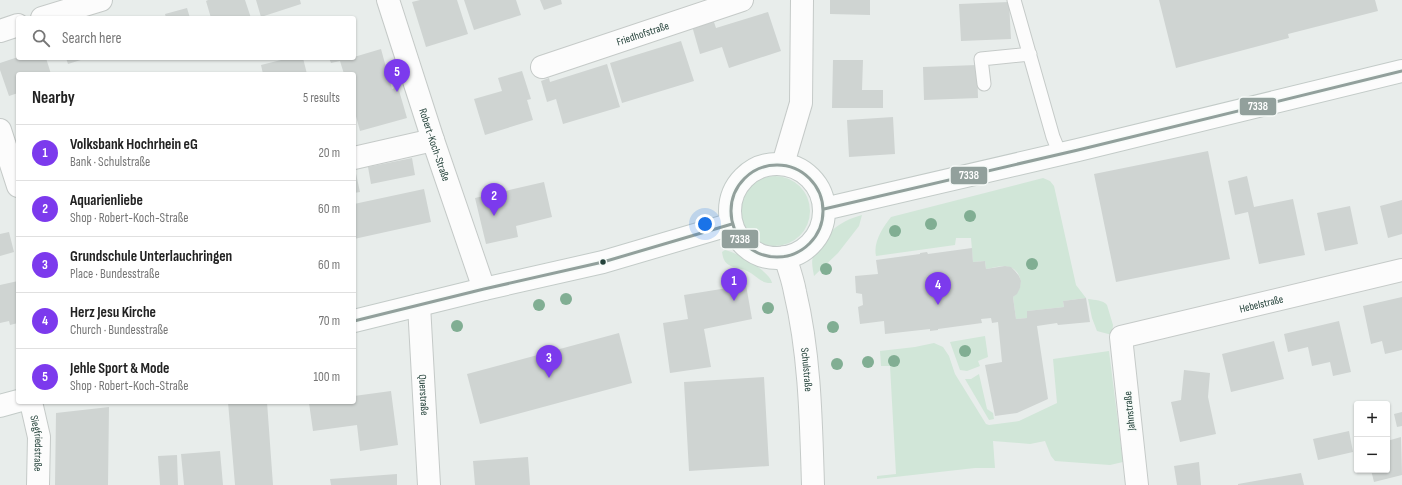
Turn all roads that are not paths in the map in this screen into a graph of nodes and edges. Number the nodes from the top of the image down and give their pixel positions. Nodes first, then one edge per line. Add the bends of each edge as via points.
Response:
1 (101, 0) edge
2 (388, 0) edge
3 (742, 0) edge
4 (802, 0) edge
5 (1014, 0) edge
6 (49, 16) edge
7 (16, 26) edge
8 (0, 31) edge
9 (1030, 54) junction
10 (542, 67) dead end
11 (1402, 71) edge
12 (984, 84) dead end
13 (0, 130) edge
14 (433, 140) junction
15 (1060, 154) junction
16 (356, 158) edge
17 (14, 159) edge
18 (783, 164) junction
19 (16, 172) edge
20 (824, 208) junction
21 (732, 224) junction
22 (785, 257) junction
23 (1402, 270) edge
24 (484, 289) junction
25 (419, 305) junction
26 (356, 321) edge
27 (1121, 337) joint
28 (16, 402) edge
29 (31, 404) edge
30 (0, 406) edge
31 (38, 485) edge
32 (429, 485) edge
33 (813, 485) edge
34 (1137, 485) edge

1 - 6 street
2 - 14 street, Robert-Koch-Straße
3 - 10 street, Friedhofstraße
4 - 18 street via 801,103
5 - 9 lane
7 - 8 street
9 - 12 lane via 981,59
9 - 15 lane
11 - 15 street
13 - 17 street
14 - 16 street
14 - 24 street, Robert-Koch-Straße
15 - 20 street
17 - 19 street
18 - 20 street via 807,174 822,196
18 - 21 street via 767,165 753,171 741,181 730,209
20 - 22 street via 820,231 814,240 796,254
21 - 22 street via 738,237 758,254
21 - 24 street via 602,262
22 - 33 street, Schulstraße via 801,324 810,394
23 - 27 street, Hebelstraße
24 - 25 street
25 - 26 street
25 - 32 street, Querstraße
27 - 34 street, Jahnstraße
28 - 30 street
29 - 31 street, Siegfriedstraße via 39,437

